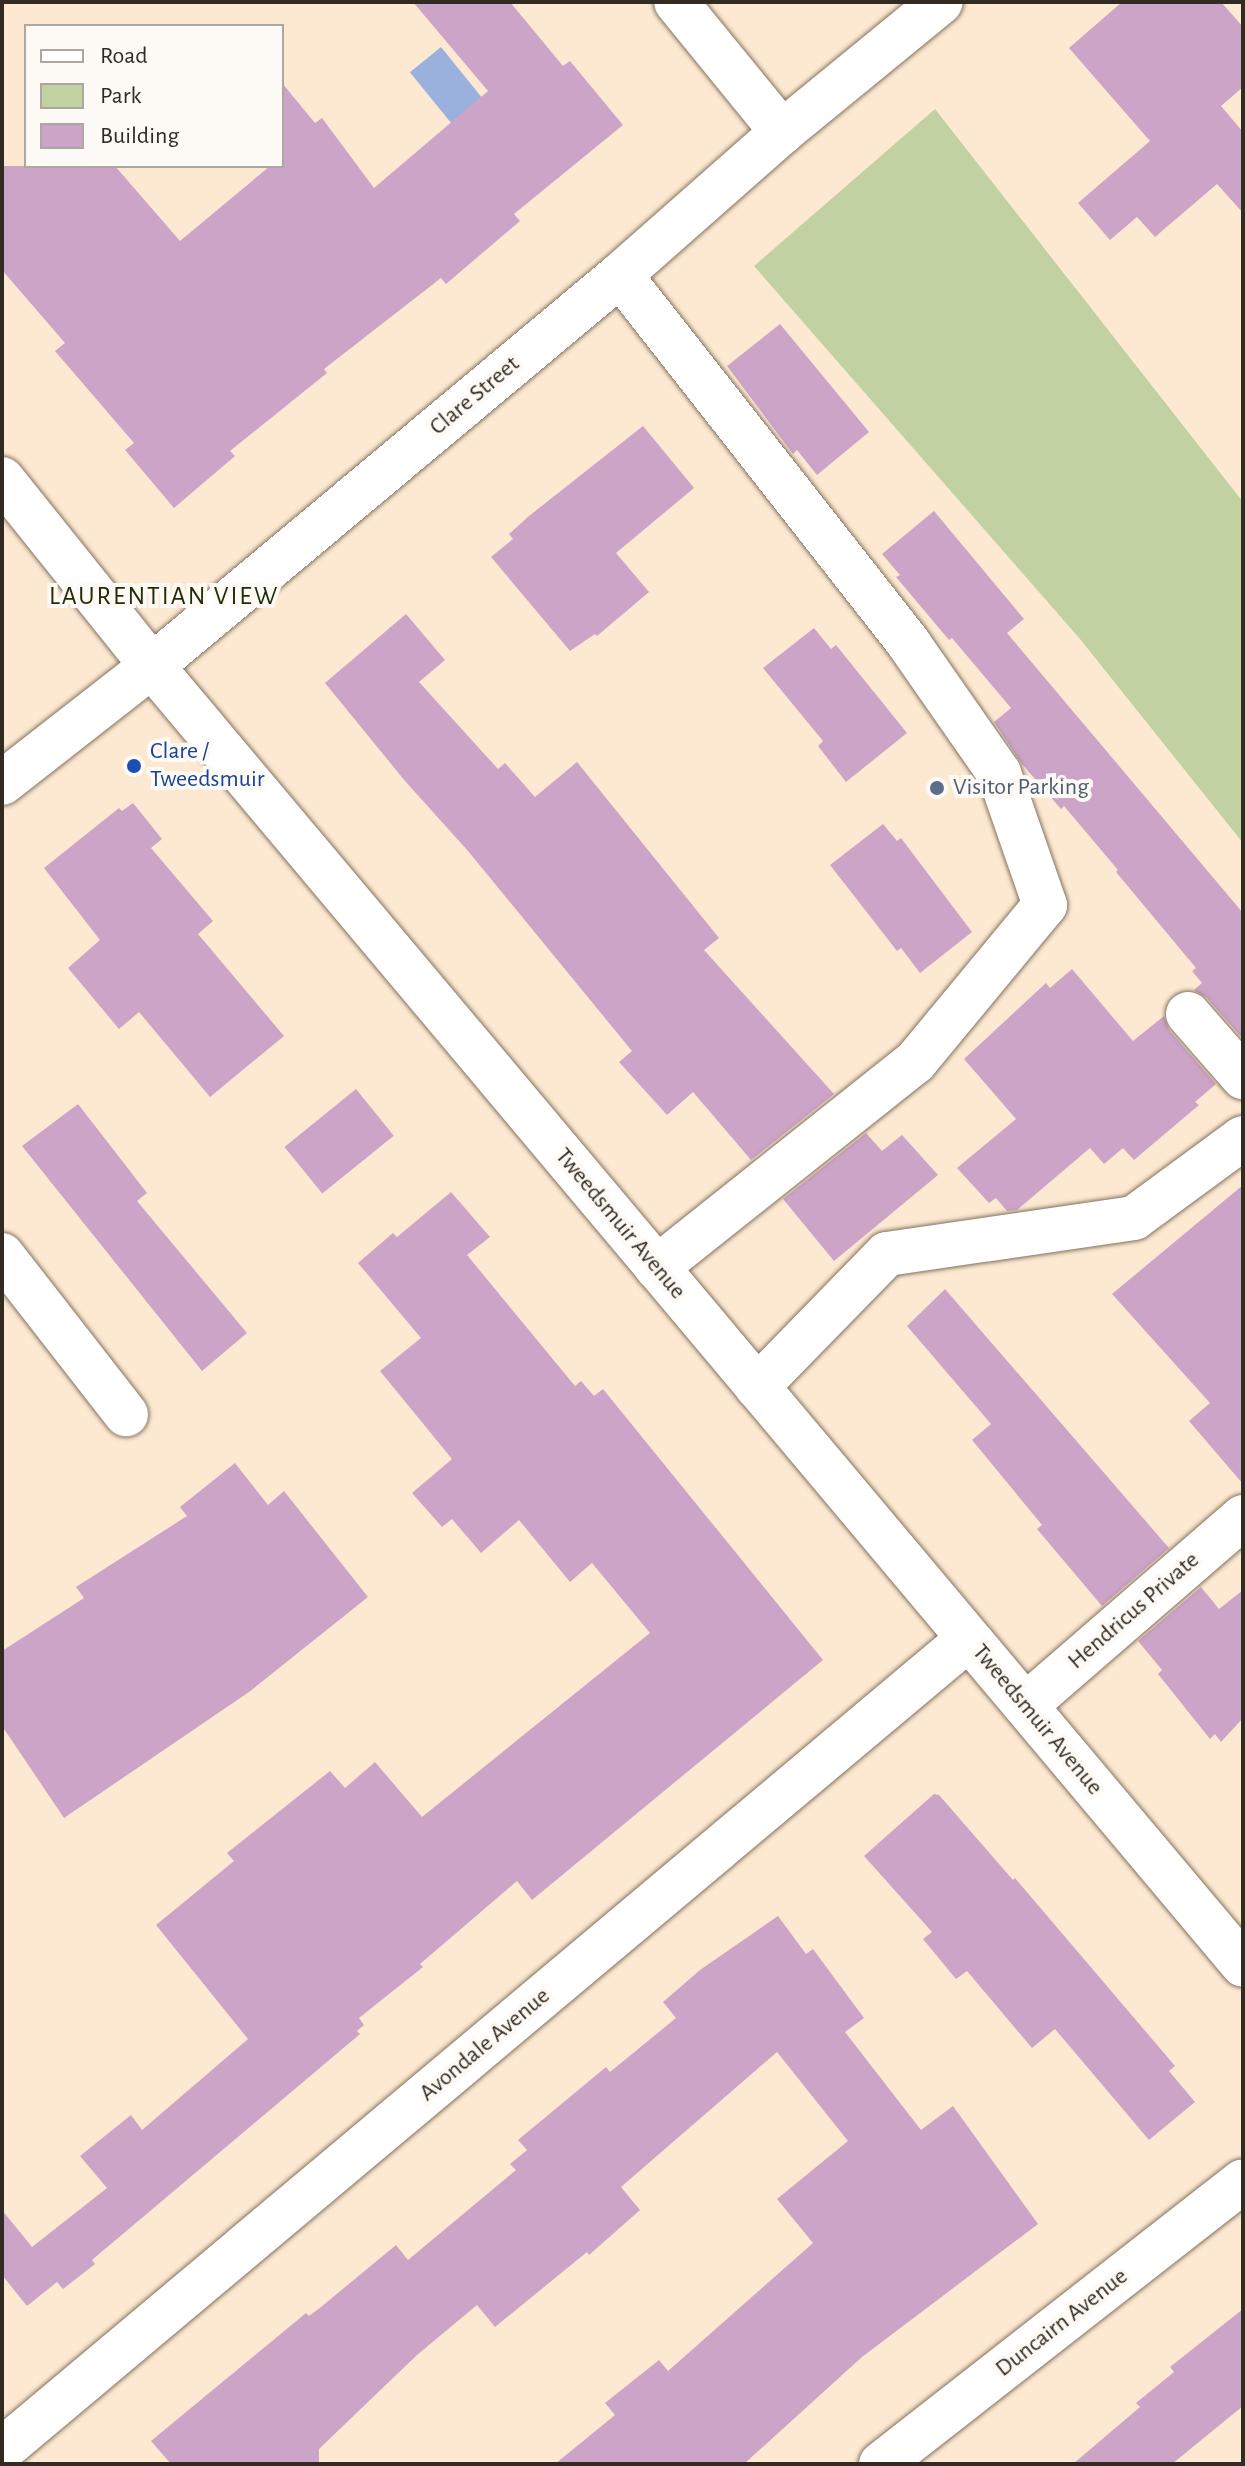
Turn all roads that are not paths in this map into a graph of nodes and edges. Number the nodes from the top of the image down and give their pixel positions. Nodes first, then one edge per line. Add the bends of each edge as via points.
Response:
1 (676, 2) edge
2 (941, 2) edge
3 (782, 132) junction
4 (620, 275) junction
5 (2, 479) edge
6 (152, 666) junction
7 (2, 783) edge
8 (1188, 1014) dead end
9 (1243, 1077) edge
10 (1243, 1138) edge
11 (2, 1255) edge
12 (657, 1267) junction
13 (757, 1387) junction
14 (126, 1414) dead end
15 (1243, 1517) edge
16 (968, 1639) junction
17 (1026, 1705) junction
18 (1243, 1965) edge
19 (1243, 2181) edge
20 (2, 2450) edge
21 (881, 2464) edge

1 - 3 street
2 - 3 street, Clare Street
3 - 4 street, Clare Street
4 - 6 street, Clare Street
4 - 12 street via 909,644 999,773 1045,905 915,1062
5 - 6 street, Tweedsmuir Avenue
6 - 7 street, Clare Street
6 - 12 street, Tweedsmuir Avenue
8 - 9 street
10 - 13 street via 1134,1218 887,1254
11 - 14 street
12 - 13 street, Tweedsmuir Avenue
13 - 16 street, Tweedsmuir Avenue
15 - 17 street, Hendricus Private
16 - 17 street, Tweedsmuir Avenue
16 - 20 street, Avondale Avenue
17 - 18 street, Tweedsmuir Avenue
19 - 21 street, Duncairn Avenue

